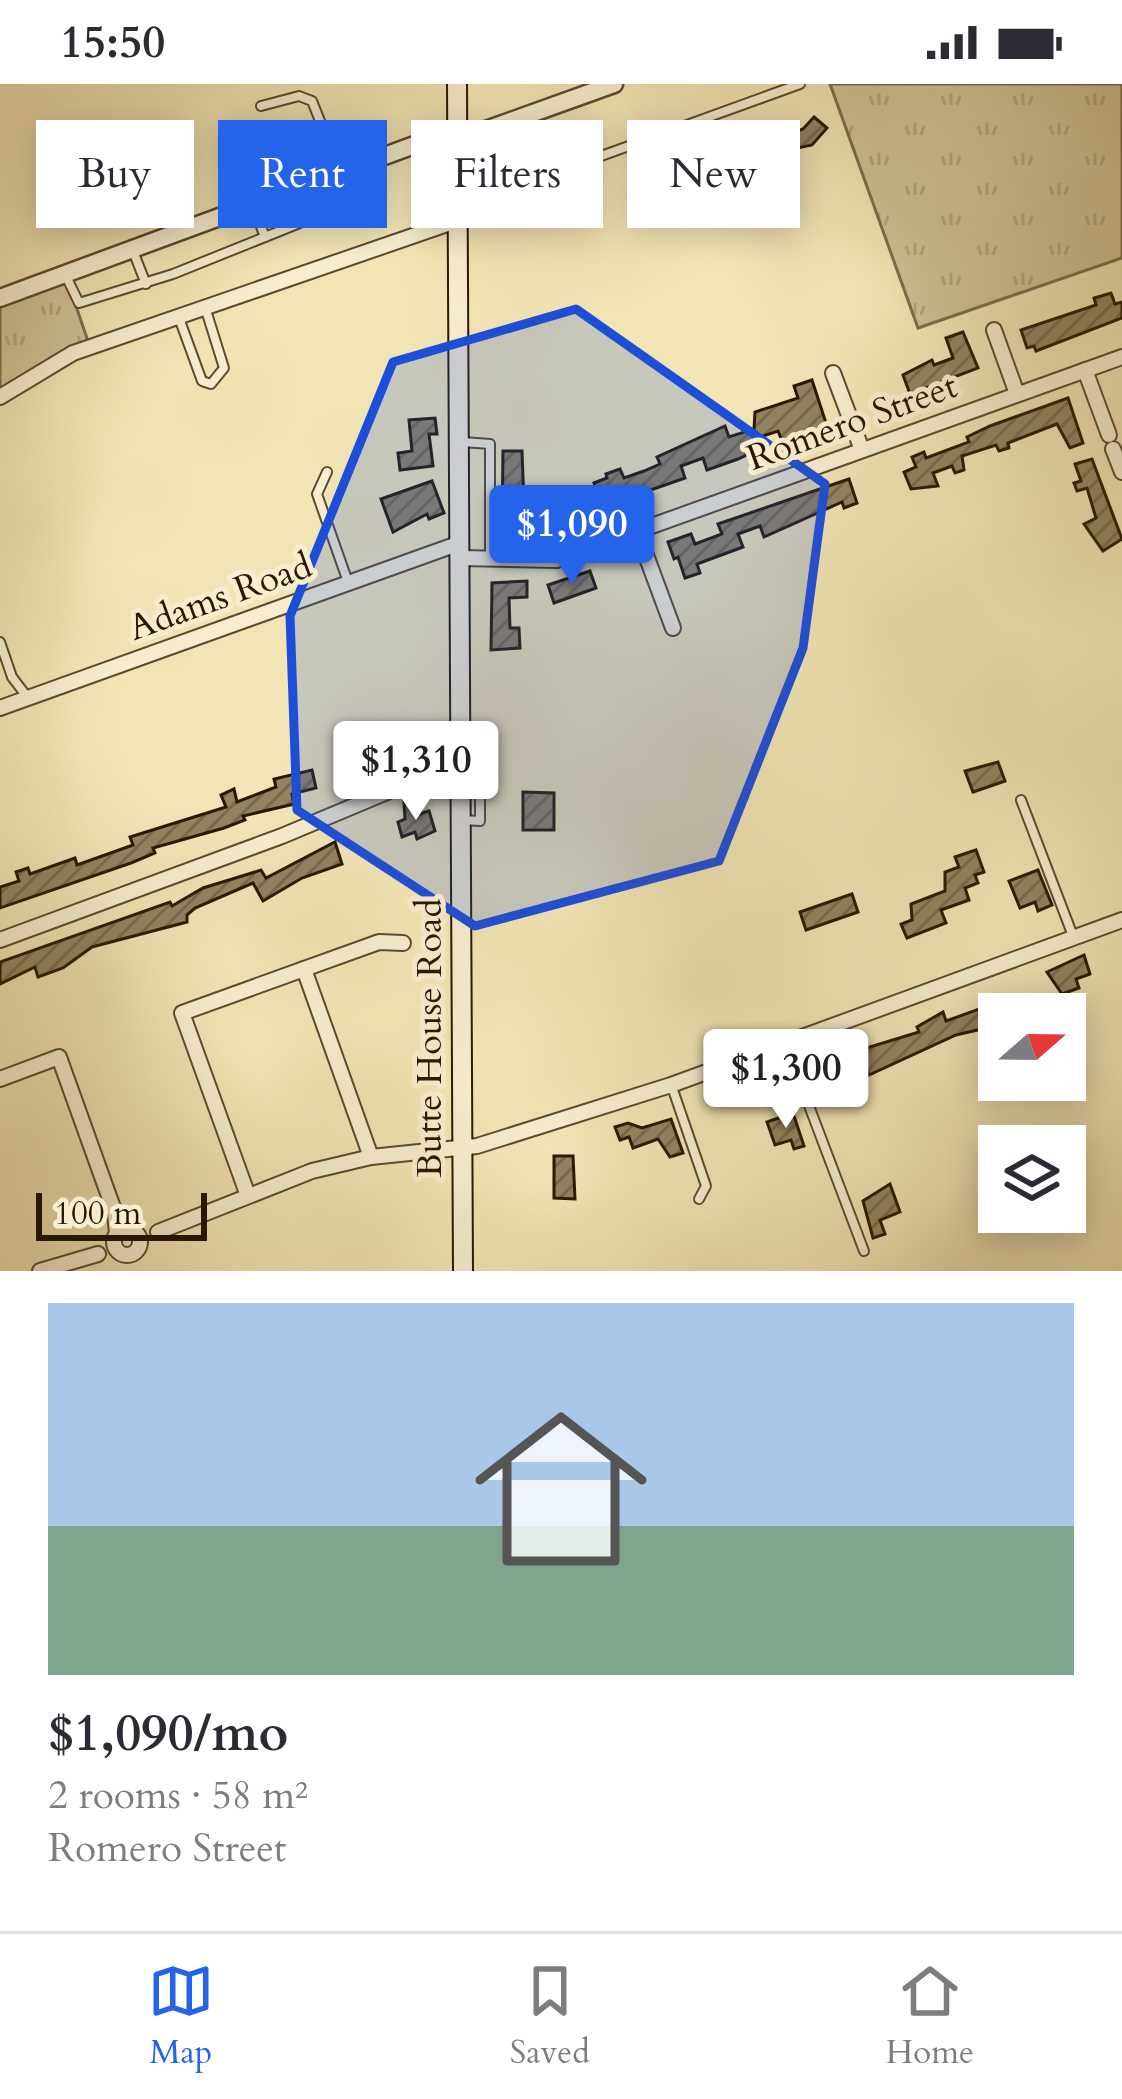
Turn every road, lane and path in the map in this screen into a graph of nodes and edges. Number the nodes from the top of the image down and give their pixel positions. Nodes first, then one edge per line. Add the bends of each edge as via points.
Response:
1 (457, 84) edge
2 (614, 84) edge
3 (800, 84) edge
4 (261, 106) dead end
5 (320, 120) edge
6 (458, 120) edge
7 (514, 120) edge
8 (603, 159) edge
9 (218, 218) edge
10 (262, 228) edge
11 (288, 228) edge
12 (421, 228) edge
13 (459, 228) edge
14 (266, 237) junction
15 (132, 249) junction
16 (65, 274) junction
17 (146, 284) junction
18 (0, 298) edge
19 (206, 308) junction
20 (179, 316) junction
21 (994, 330) dead end
22 (1122, 357) edge
23 (1085, 370) junction
24 (833, 373) dead end
25 (1017, 394) junction
26 (0, 398) edge
27 (460, 442) junction
28 (862, 450) junction
29 (327, 472) dead end
30 (1122, 472) edge
31 (638, 531) junction
32 (460, 551) junction
33 (490, 559) junction
34 (349, 583) junction
35 (673, 628) dead end
36 (0, 643) edge
37 (28, 698) junction
38 (0, 709) edge
39 (461, 764) junction
40 (1021, 800) dead end
41 (1122, 920) edge
42 (1073, 938) junction
43 (0, 940) edge
44 (403, 943) dead end
45 (304, 969) junction
46 (786, 1043) junction
47 (0, 1079) edge
48 (671, 1085) junction
49 (461, 1147) junction
50 (371, 1156) junction
51 (247, 1193) junction
52 (699, 1199) dead end
53 (126, 1239) junction
54 (864, 1251) dead end
55 (40, 1271) edge
56 (463, 1271) edge

1 - 6 main road, Butte House Road
2 - 7 street
3 - 8 lane
4 - 5 lane via 299,96 312,101
9 - 15 street
10 - 14 lane
11 - 14 lane
12 - 19 street
13 - 27 main road, Butte House Road
14 - 17 lane
15 - 16 street
15 - 17 lane
16 - 17 lane via 80,303
16 - 18 street
19 - 20 street
19 - 20 lane via 224,368 211,384 202,381
20 - 26 street via 73,353
21 - 25 street
22 - 23 street, Romero Street
23 - 25 street, Romero Street
23 - 30 street
24 - 28 street
25 - 28 street, Romero Street
27 - 32 main road, Butte House Road
27 - 33 lane via 490,444
28 - 31 street, Romero Street
29 - 34 lane via 317,494
31 - 33 street, Romero Street via 557,560
31 - 35 street
32 - 33 street, Romero Street
32 - 34 street, Adams Road
32 - 39 main road, Butte House Road
34 - 37 street, Adams Road
36 - 37 lane
37 - 38 street, Adams Road
39 - 43 street
39 - 49 main road, Butte House Road via 470,794 461,820
40 - 42 lane
41 - 42 street
42 - 46 street
44 - 45 street via 380,942
45 - 50 street
45 - 51 street via 182,1013
46 - 48 street
46 - 54 lane
47 - 53 street via 59,1058
48 - 49 street
48 - 52 lane via 706,1186
49 - 50 street
49 - 56 main road, Butte House Road
50 - 51 street
51 - 53 street
53 - 55 street

